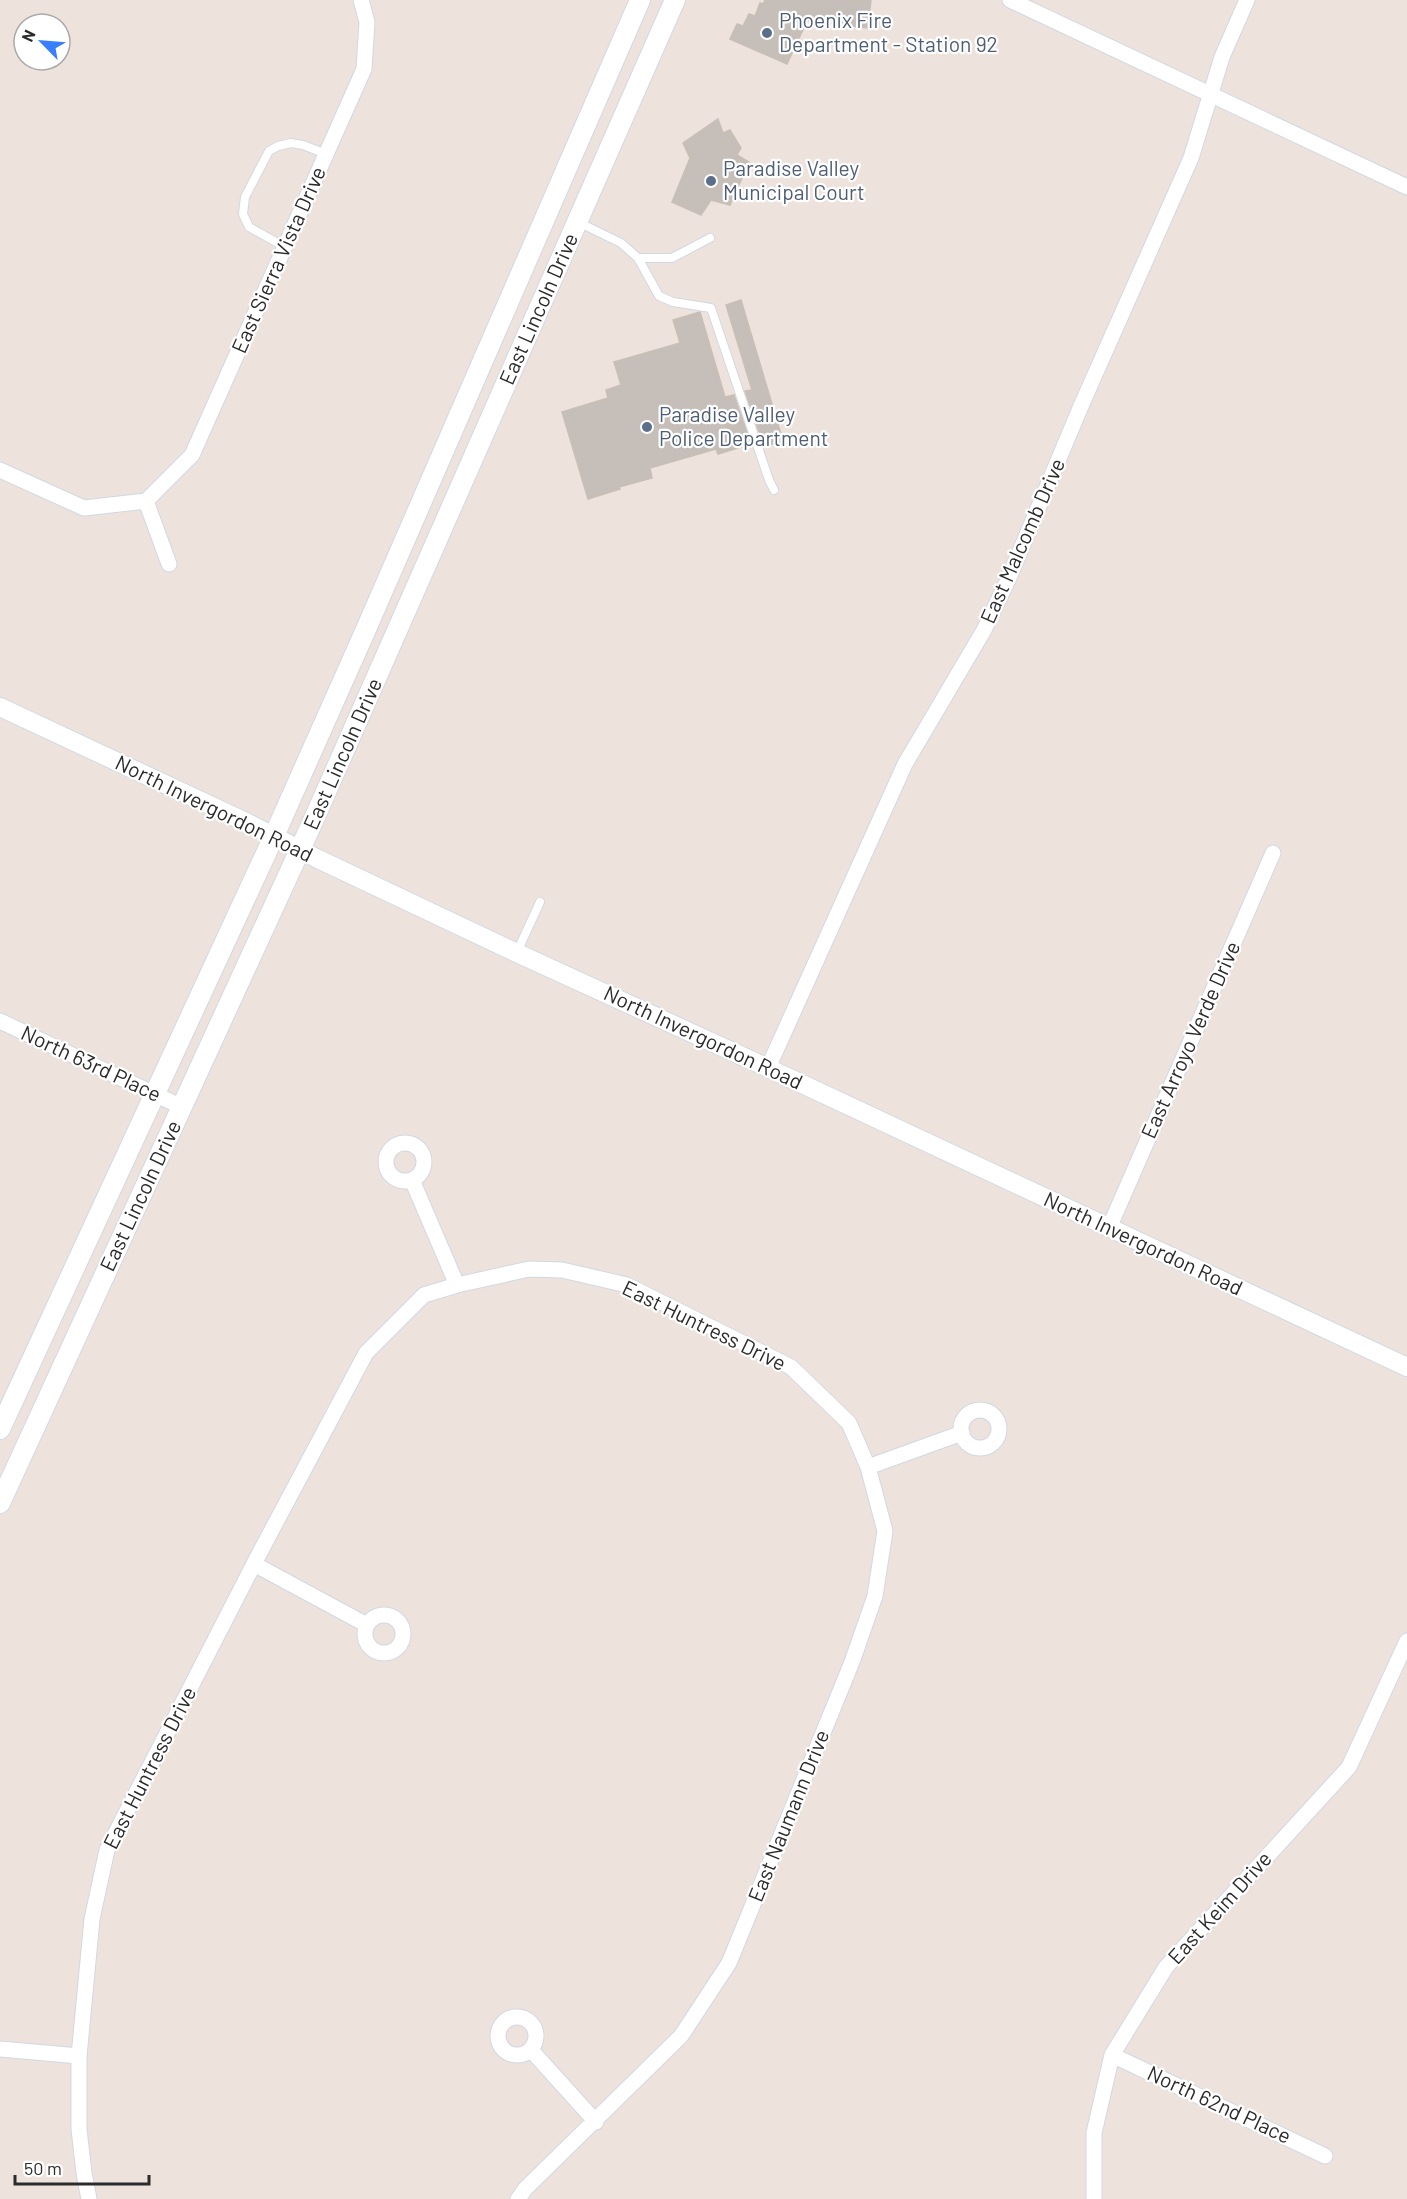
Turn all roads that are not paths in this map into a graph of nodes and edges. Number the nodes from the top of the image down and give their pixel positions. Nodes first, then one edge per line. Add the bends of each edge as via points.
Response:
1 (361, 0) edge
2 (640, 0) edge
3 (675, 0) edge
4 (1010, 0) edge
5 (1247, 0) edge
6 (619, 48) junction
7 (648, 61) junction
8 (1209, 94) junction
9 (326, 154) junction
10 (1407, 187) edge
11 (548, 210) junction
12 (577, 222) junction
13 (710, 238) dead end
14 (285, 247) junction
15 (638, 258) junction
16 (0, 470) edge
17 (774, 490) dead end
18 (146, 501) junction
19 (400, 552) junction
20 (427, 563) junction
21 (169, 564) dead end
22 (0, 707) edge
23 (274, 836) junction
24 (300, 850) junction
25 (1273, 853) dead end
26 (540, 902) dead end
27 (517, 953) junction
28 (0, 1021) edge
29 (768, 1068) junction
30 (154, 1094) junction
31 (182, 1107) junction
32 (412, 1180) dead end
33 (1109, 1228) junction
34 (457, 1285) junction
35 (1407, 1367) edge
36 (0, 1429) edge
37 (962, 1433) dead end
38 (868, 1467) junction
39 (0, 1503) edge
40 (254, 1564) junction
41 (367, 1625) dead end
42 (1407, 1641) edge
43 (0, 2049) edge
44 (531, 2050) dead end
45 (1112, 2055) junction
46 (79, 2056) junction
47 (596, 2122) junction
48 (1325, 2156) dead end
49 (90, 2199) edge
50 (518, 2199) edge
51 (1094, 2199) edge

1 - 9 street, East Sierra Vista Drive via 367,22 364,69
2 - 6 main road, East Lincoln Drive
3 - 7 main road, East Lincoln Drive
4 - 8 street
5 - 8 street, East Malcomb Drive
6 - 7 main road
6 - 11 main road, East Lincoln Drive
7 - 12 main road, East Lincoln Drive
8 - 10 street
8 - 29 street, East Malcomb Drive via 1191,158 1008,580 984,630 905,764
9 - 14 street, East Sierra Vista Drive
9 - 14 lane via 297,144 268,151 245,197 243,214 249,227
11 - 12 main road
11 - 19 main road, East Lincoln Drive
12 - 15 lane via 621,243
12 - 20 main road, East Lincoln Drive
13 - 15 lane via 672,258
14 - 18 street, East Sierra Vista Drive via 192,455
15 - 17 lane via 659,296 711,308
16 - 18 street via 84,508
18 - 21 street
19 - 20 main road
19 - 23 main road, East Lincoln Drive
20 - 24 main road, East Lincoln Drive
22 - 23 street, North Invergordon Road
23 - 24 street, North Invergordon Road
23 - 30 main road, East Lincoln Drive
24 - 27 street, North Invergordon Road
24 - 31 main road, East Lincoln Drive
25 - 33 street, East Arroyo Verde Drive
26 - 27 lane
27 - 29 street, North Invergordon Road
28 - 30 street, North 63rd Place
29 - 33 street, North Invergordon Road
30 - 31 street, North 63rd Place
30 - 36 main road, East Lincoln Drive
31 - 39 main road, East Lincoln Drive
32 - 34 street
33 - 35 street, North Invergordon Road
34 - 38 street, East Huntress Drive via 529,1269 562,1270 627,1286 791,1367 849,1423
34 - 40 street, East Huntress Drive via 424,1295 366,1353
37 - 38 street
38 - 47 street, East Naumann Drive via 885,1532 875,1596 852,1662 729,1963 681,2036
40 - 41 street
40 - 46 street, East Huntress Drive via 107,1850 92,1919
42 - 45 street, East Keim Drive via 1349,1767 1166,1967
43 - 46 street
44 - 47 street
45 - 48 street, North 62nd Place
45 - 51 street, East Keim Drive via 1094,2133
46 - 49 street, East Huntress Drive via 79,2129
47 - 50 street, East Naumann Drive

